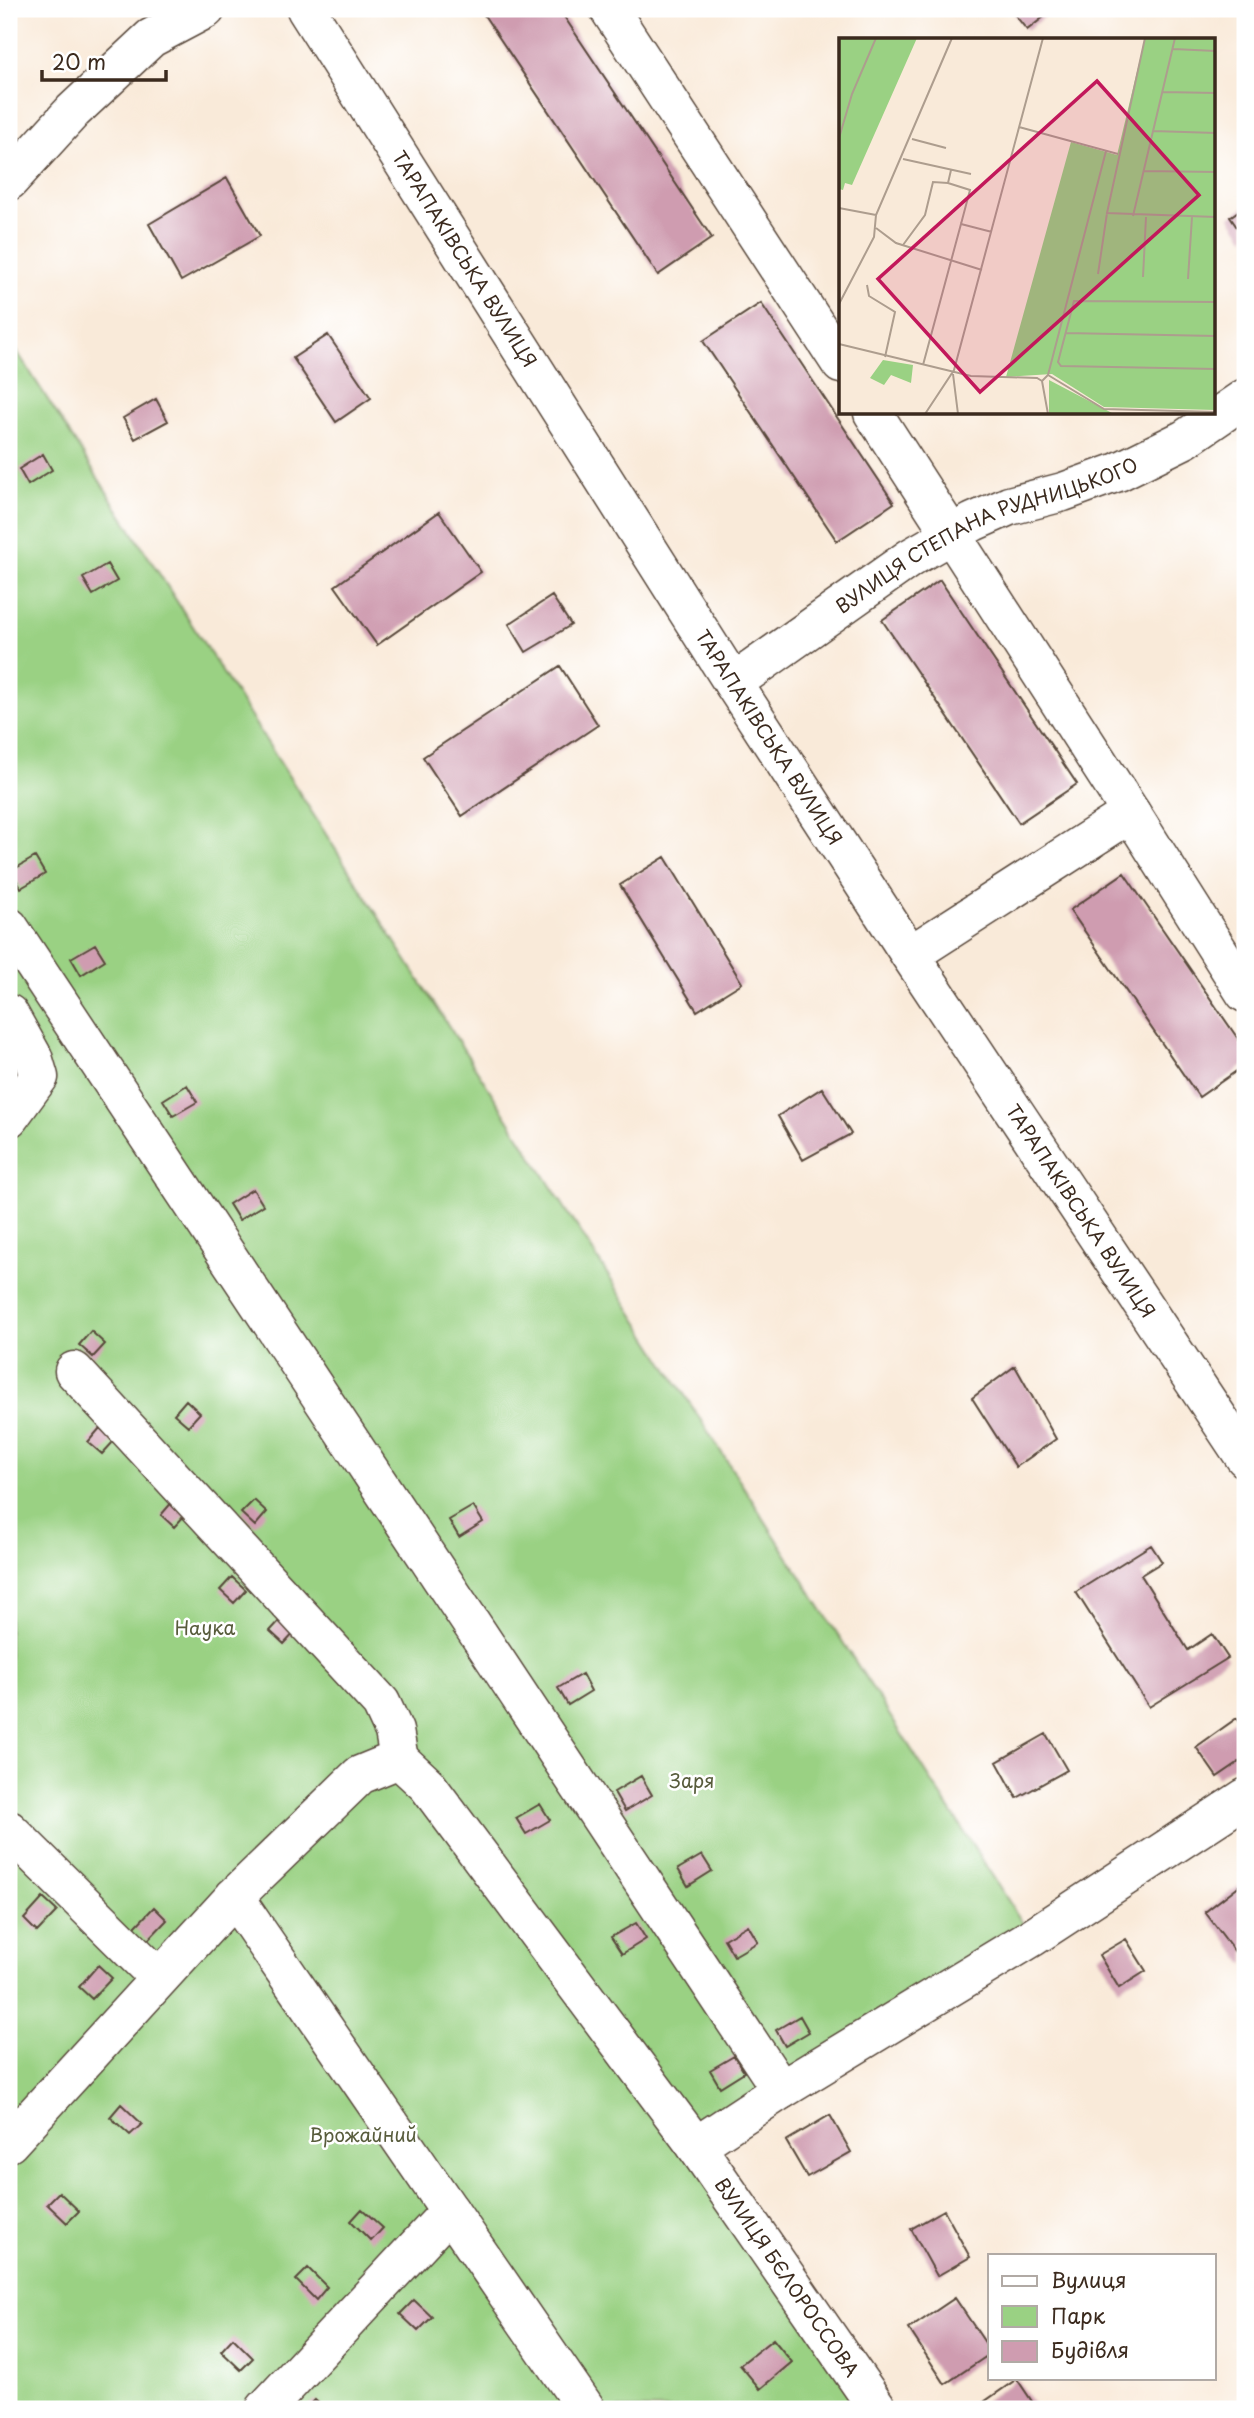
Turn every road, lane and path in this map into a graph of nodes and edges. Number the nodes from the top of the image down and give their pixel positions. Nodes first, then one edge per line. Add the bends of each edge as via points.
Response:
1 (206, 9) edge
2 (306, 9) edge
3 (609, 9) edge
4 (9, 181) edge
5 (839, 361) edge
6 (1245, 398) edge
7 (874, 415) edge
8 (952, 534) junction
9 (733, 682) junction
10 (1131, 813) junction
11 (9, 927) edge
12 (910, 955) junction
13 (1245, 993) edge
14 (9, 1014) edge
15 (9, 1118) edge
16 (74, 1371) dead end
17 (1245, 1458) edge
18 (399, 1759) junction
19 (1245, 1798) edge
20 (9, 1830) edge
21 (234, 1897) junction
22 (159, 1978) junction
23 (781, 2090) junction
24 (9, 2143) edge
25 (696, 2146) junction
26 (450, 2211) junction
27 (265, 2409) edge
28 (586, 2409) edge
29 (878, 2409) edge

1 - 4 street via 151,38
2 - 9 street, ТАРАПАКІВСЬКА ВУЛИЦЯ
3 - 5 street
6 - 8 street, ВУЛИЦЯ СТЕПАНА РУДНИЦЬКОГО via 1185,439 1118,472 1009,506
7 - 8 street
8 - 9 street, ВУЛИЦЯ СТЕПАНА РУДНИЦЬКОГО via 910,558
8 - 10 street
9 - 12 street, ТАРАПАКІВСЬКА ВУЛИЦЯ
10 - 12 street
10 - 13 street
11 - 23 street
12 - 17 street, ТАРАПАКІВСЬКА ВУЛИЦЯ
14 - 15 street via 33,1057 38,1077
16 - 18 street via 381,1703 394,1731
18 - 21 street via 360,1775
18 - 25 street, ВУЛИЦЯ БЄЛОРОССОВА via 427,1785
19 - 23 street via 1031,1938
20 - 22 street
21 - 22 street
21 - 26 street
22 - 24 street
23 - 25 street
25 - 29 street, ВУЛИЦЯ БЄЛОРОССОВА
26 - 27 street
26 - 28 street

